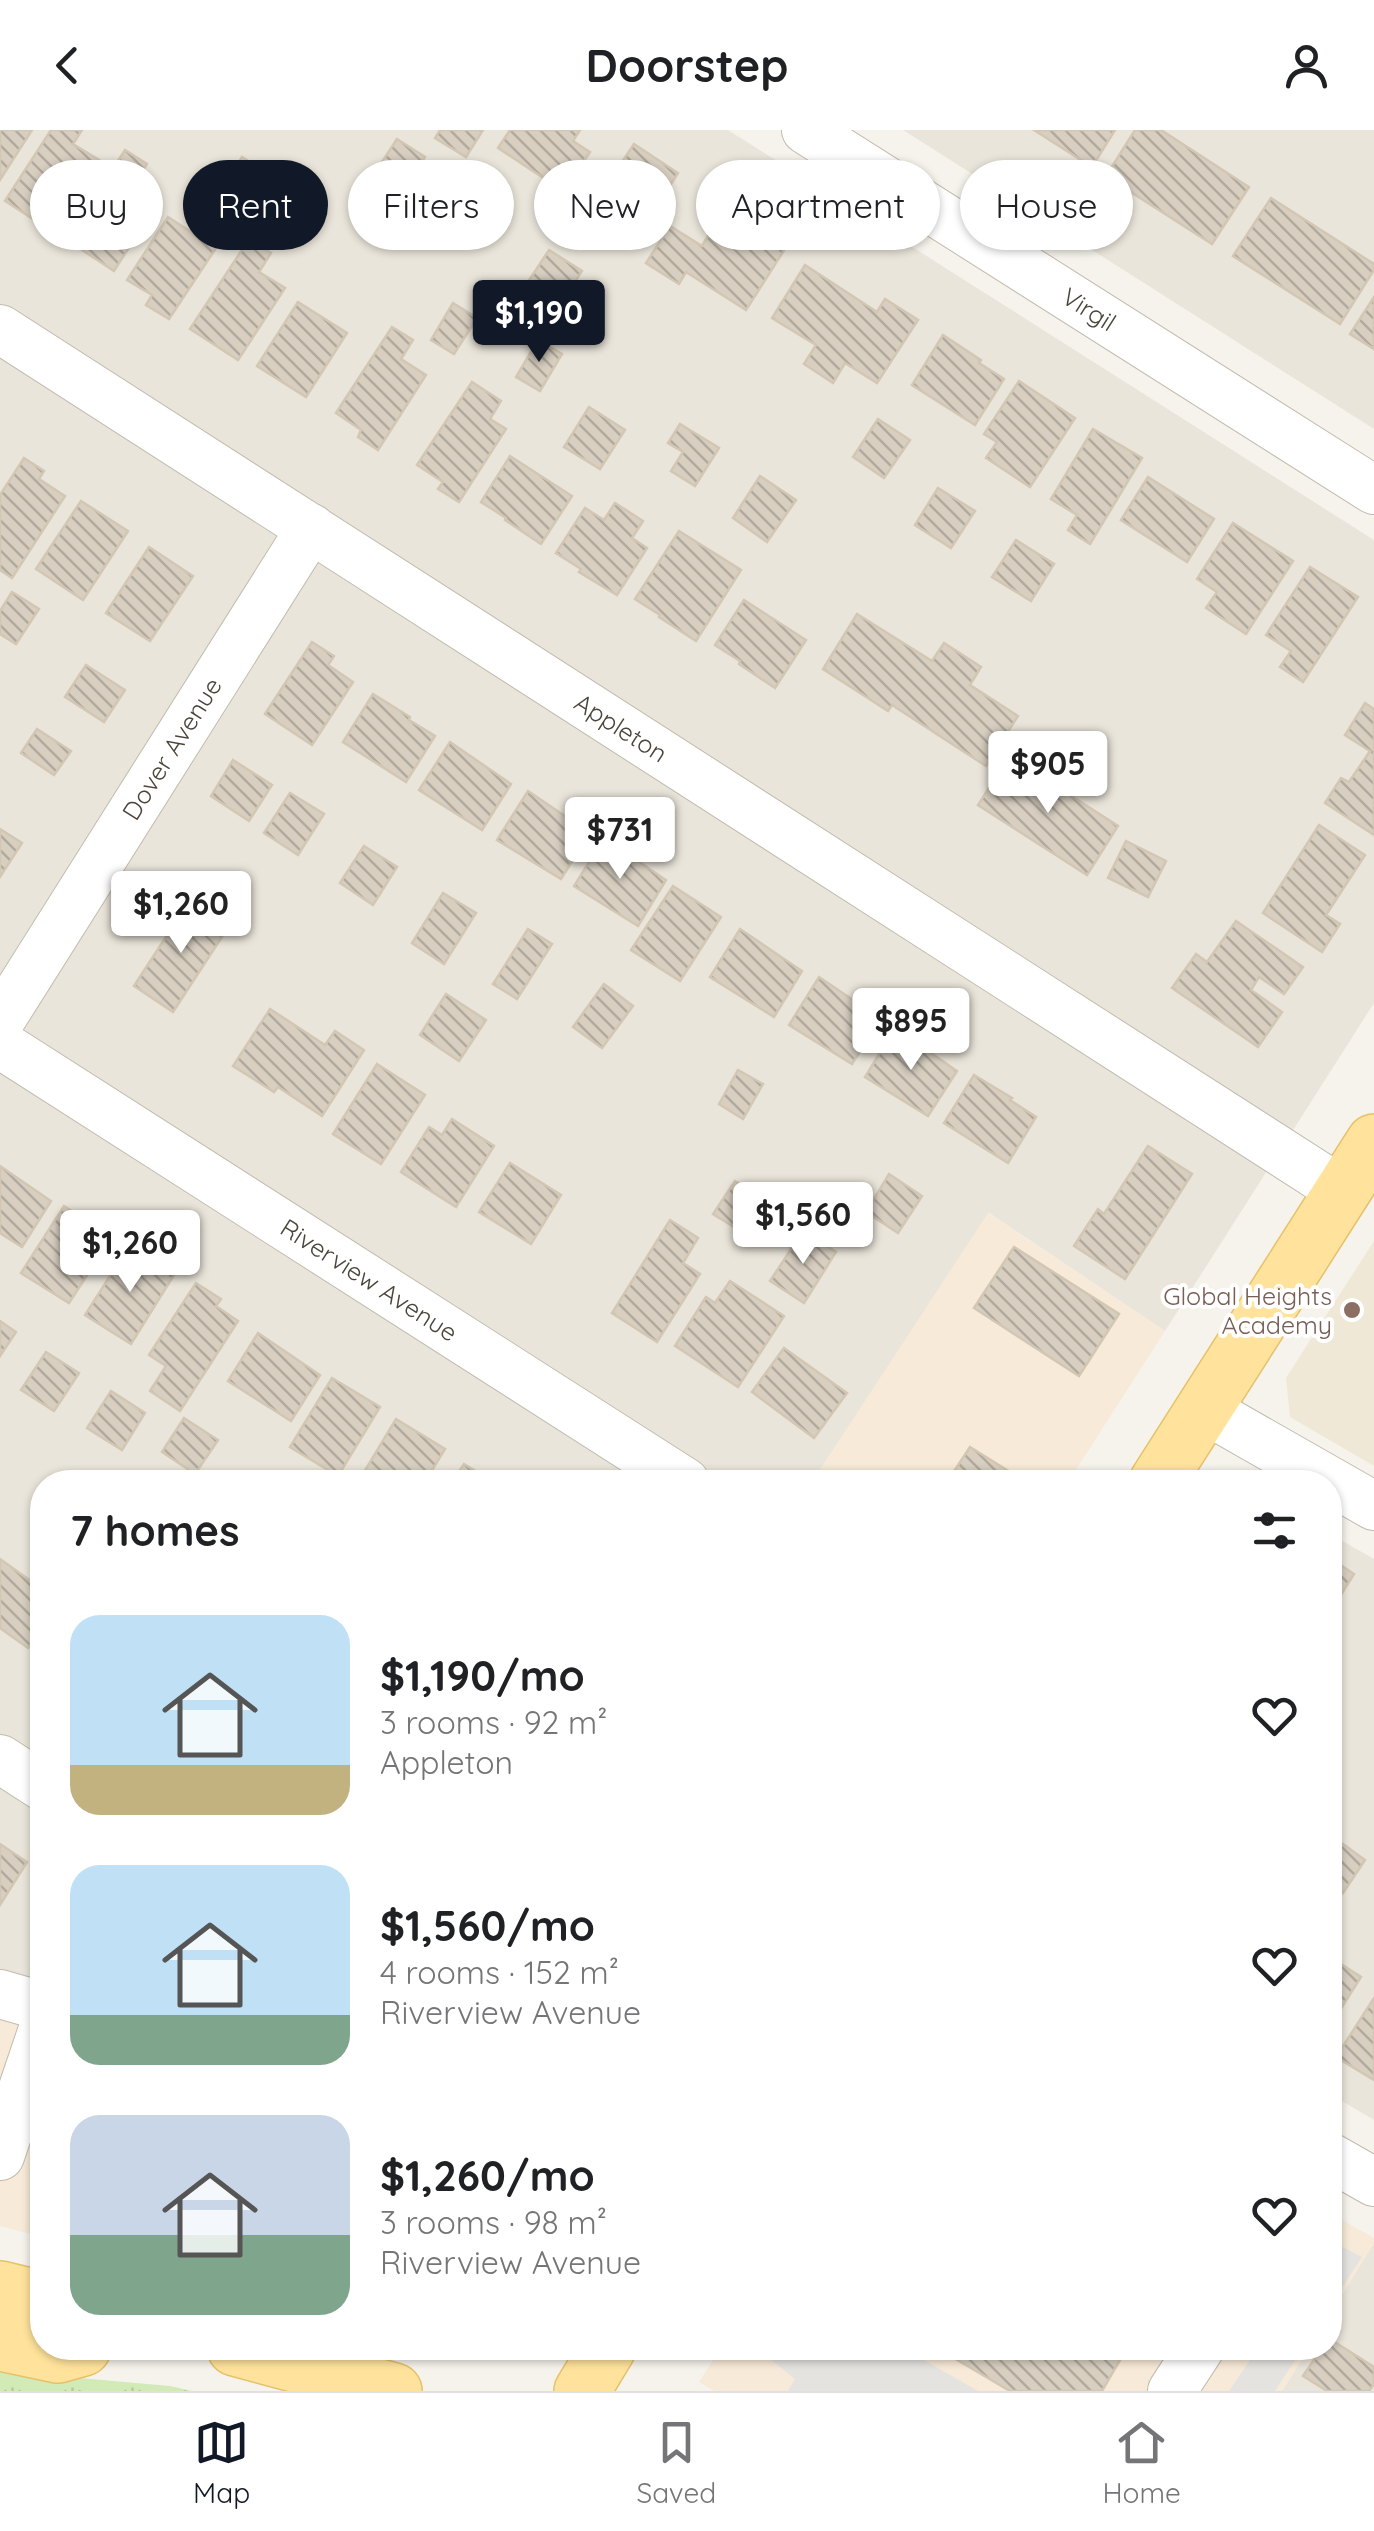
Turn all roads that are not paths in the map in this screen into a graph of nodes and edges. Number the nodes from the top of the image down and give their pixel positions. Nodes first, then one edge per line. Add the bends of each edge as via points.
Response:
1 (806, 130) edge
2 (0, 329) edge
3 (1374, 490) edge
4 (311, 528) junction
5 (0, 1022) edge
6 (0, 1044) edge
7 (1374, 1142) edge
8 (1342, 1192) junction
9 (1204, 1409) junction
10 (666, 1470) edge
11 (1165, 1470) edge
12 (1311, 1470) edge
13 (1342, 1488) edge
14 (1374, 1506) edge
15 (0, 1758) edge
16 (30, 1778) edge
17 (0, 1994) edge
18 (30, 2003) edge
19 (30, 2085) edge
20 (16, 2147) edge
21 (1342, 2164) edge
22 (1374, 2182) edge
23 (0, 2289) edge
24 (30, 2296) edge
25 (0, 2344) edge
26 (30, 2349) edge
27 (601, 2360) edge
28 (1158, 2360) edge
29 (1192, 2360) edge
30 (335, 2361) edge
31 (394, 2391) edge
32 (582, 2391) edge
33 (1164, 2391) edge
34 (1172, 2391) edge

1 - 3 street, Virgil
2 - 4 street, Appleton
4 - 5 street, Dover Avenue
4 - 8 street, Appleton
6 - 10 street, Riverview Avenue
7 - 8 main road
8 - 9 main road
9 - 11 main road
9 - 12 street
13 - 14 street
15 - 16 street
17 - 18 street
19 - 20 street
21 - 22 street
23 - 24 main road
25 - 26 main road
27 - 32 main road
28 - 33 street
29 - 34 street
30 - 31 main road

